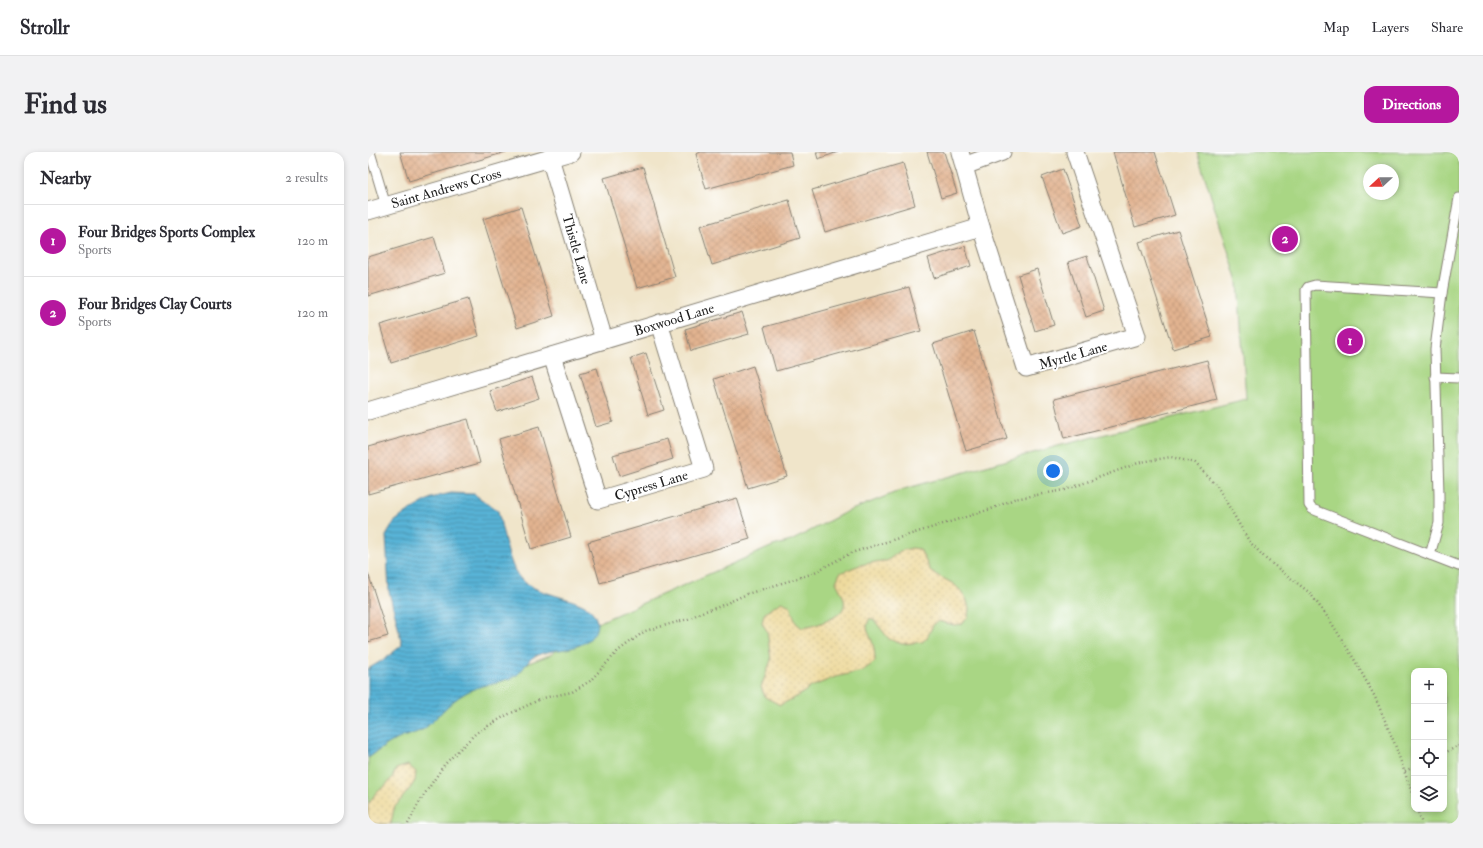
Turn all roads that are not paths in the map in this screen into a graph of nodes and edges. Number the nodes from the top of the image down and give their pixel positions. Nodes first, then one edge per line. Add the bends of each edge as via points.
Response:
1 (370, 152) edge
2 (1002, 152) edge
3 (1075, 152) edge
4 (553, 155) edge
5 (962, 159) edge
6 (1459, 198) edge
7 (386, 206) junction
8 (368, 211) edge
9 (981, 227) junction
10 (1442, 293) junction
11 (659, 323) junction
12 (604, 340) junction
13 (552, 356) junction
14 (1435, 377) junction
15 (1459, 378) edge
16 (368, 411) edge
17 (1430, 555) junction
18 (1459, 566) edge

1 - 7 lane
2 - 5 street, Myrtle Lane
3 - 9 street, Myrtle Lane via 1137,336 1026,368
4 - 7 street, Saint Andrews Cross
4 - 12 street, Thistle Lane
5 - 9 street, Myrtle Lane
6 - 10 lane
7 - 8 street, Saint Andrews Cross
9 - 11 street, Boxwood Lane
10 - 14 lane via 1435,349
10 - 17 lane via 1315,285 1306,290 1309,505 1312,509
11 - 12 street, Boxwood Lane
11 - 13 street, Cypress Lane via 704,469 598,500
12 - 13 street, Boxwood Lane
13 - 16 street, Boxwood Lane
14 - 15 lane
14 - 17 lane via 1439,523
17 - 18 lane

